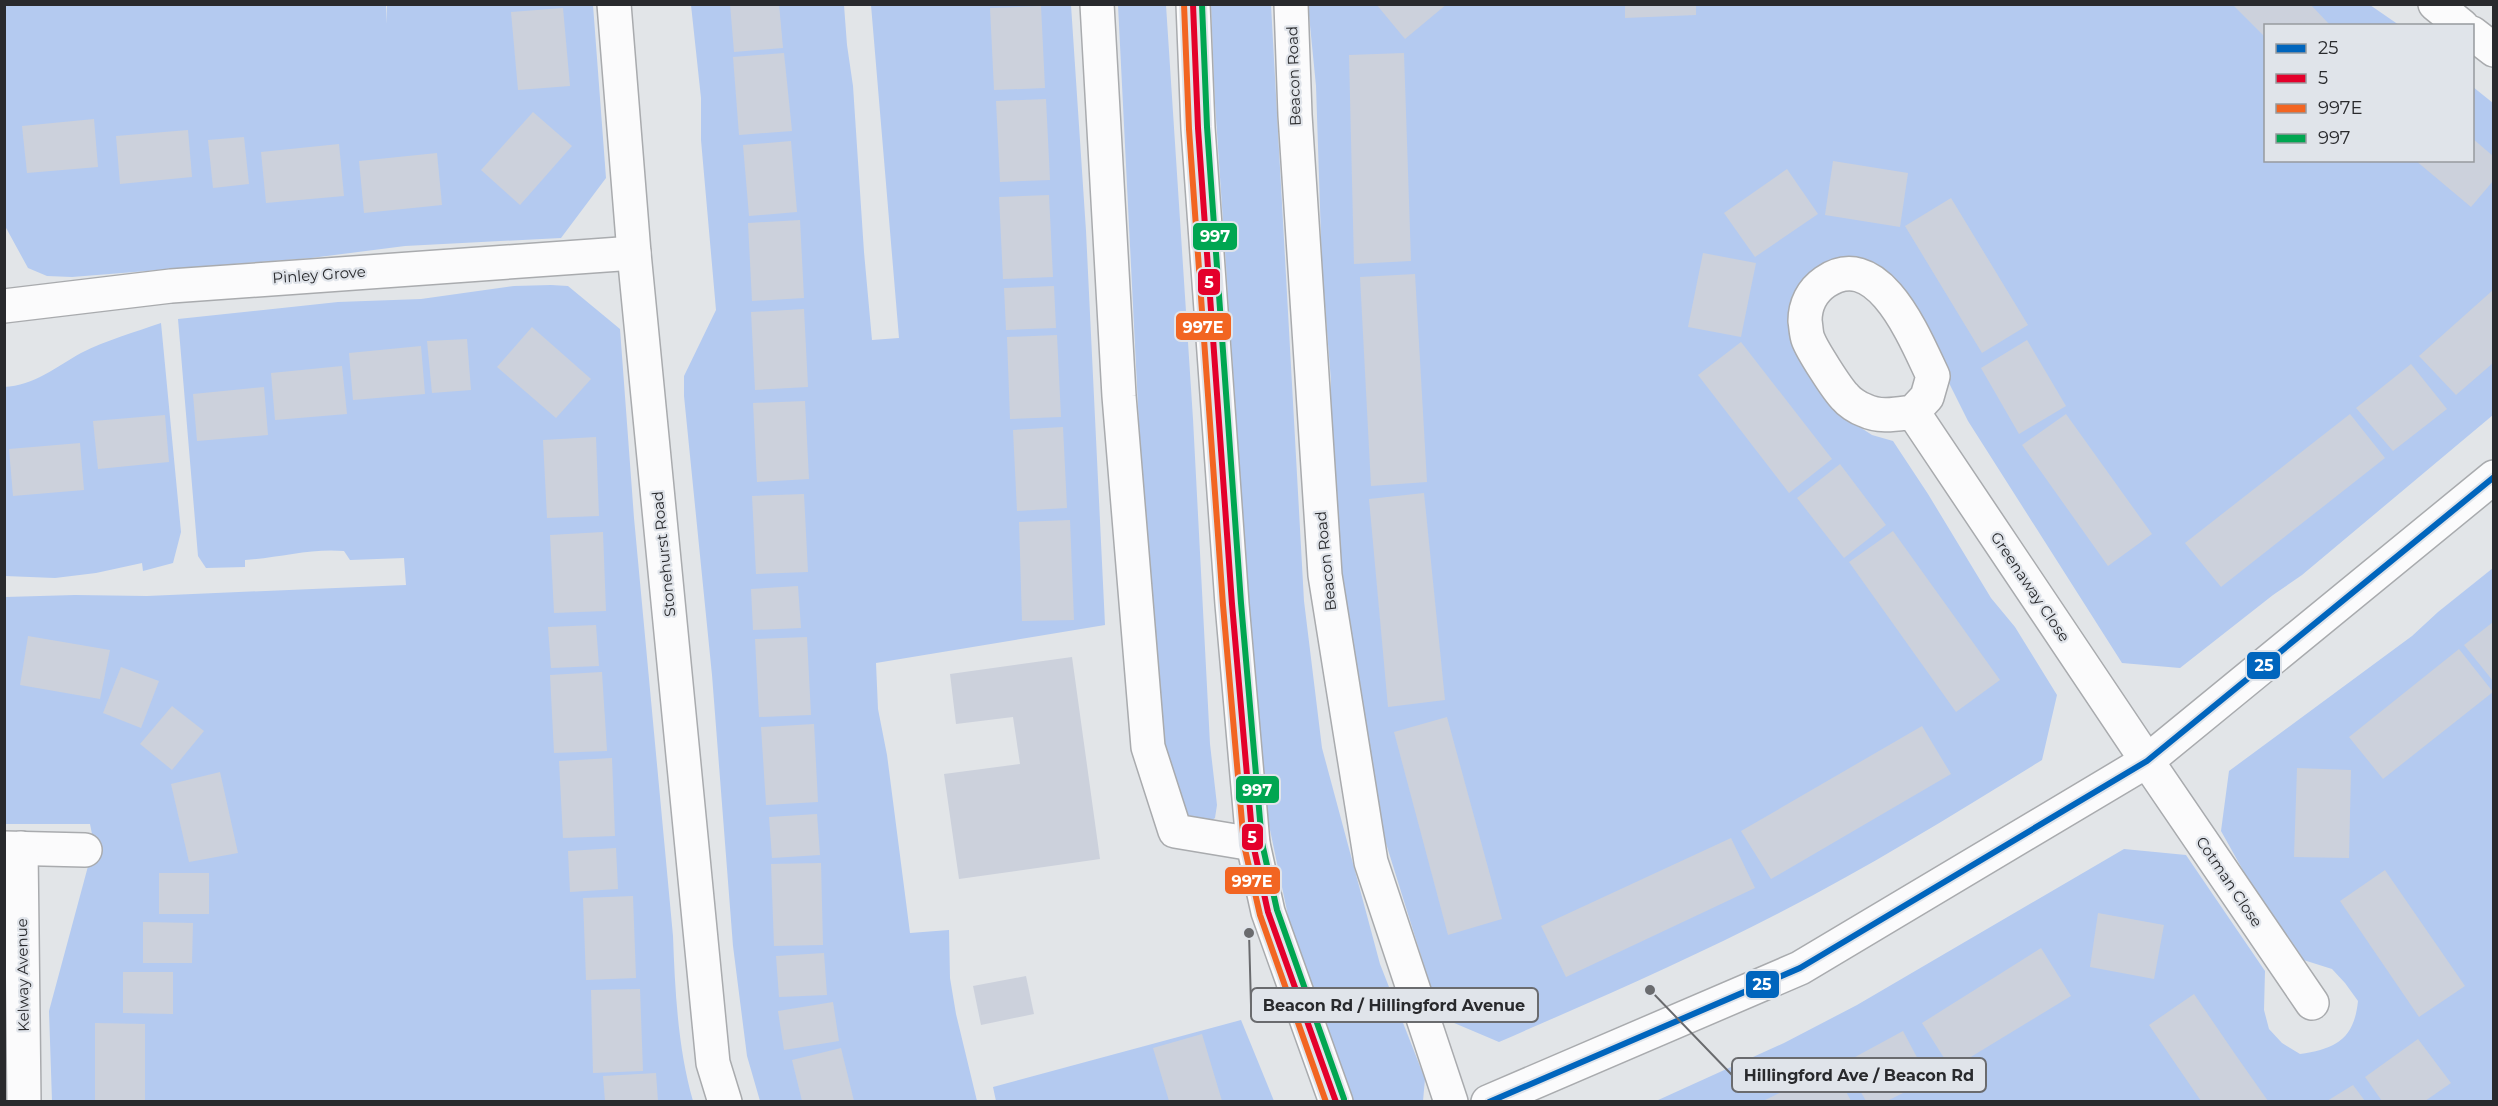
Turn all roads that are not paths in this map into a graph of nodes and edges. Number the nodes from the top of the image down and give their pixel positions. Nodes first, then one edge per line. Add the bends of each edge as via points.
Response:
1 (614, 4) edge
2 (1097, 4) edge
3 (1193, 4) edge
4 (1291, 4) edge
5 (2435, 4) edge
6 (2460, 24) edge
7 (2474, 35) edge
8 (2493, 50) edge
9 (634, 253) junction
10 (4, 306) edge
11 (1913, 412) dead end
12 (2493, 477) edge
13 (2147, 761) junction
14 (1253, 844) junction
15 (13, 848) edge
16 (85, 850) dead end
17 (2312, 1003) dead end
18 (24, 1101) edge
19 (725, 1101) edge
20 (1336, 1101) edge
21 (1451, 1101) edge
22 (1488, 1101) edge

1 - 9 street, Stonehurst Road
2 - 14 street via 1119,396 1148,747 1175,831
3 - 14 street via 1232,604
4 - 21 street, Beacon Road via 1325,575 1371,862
5 - 6 street
7 - 8 street
9 - 10 street, Pinley Grove via 171,286
9 - 19 street, Stonehurst Road via 713,1063
11 - 13 street, Greenaway Close
12 - 13 street
13 - 17 street, Cotman Close
13 - 22 street via 1800,968
14 - 20 street via 1268,912
15 - 16 street, Kelway Avenue
15 - 18 street, Kelway Avenue

